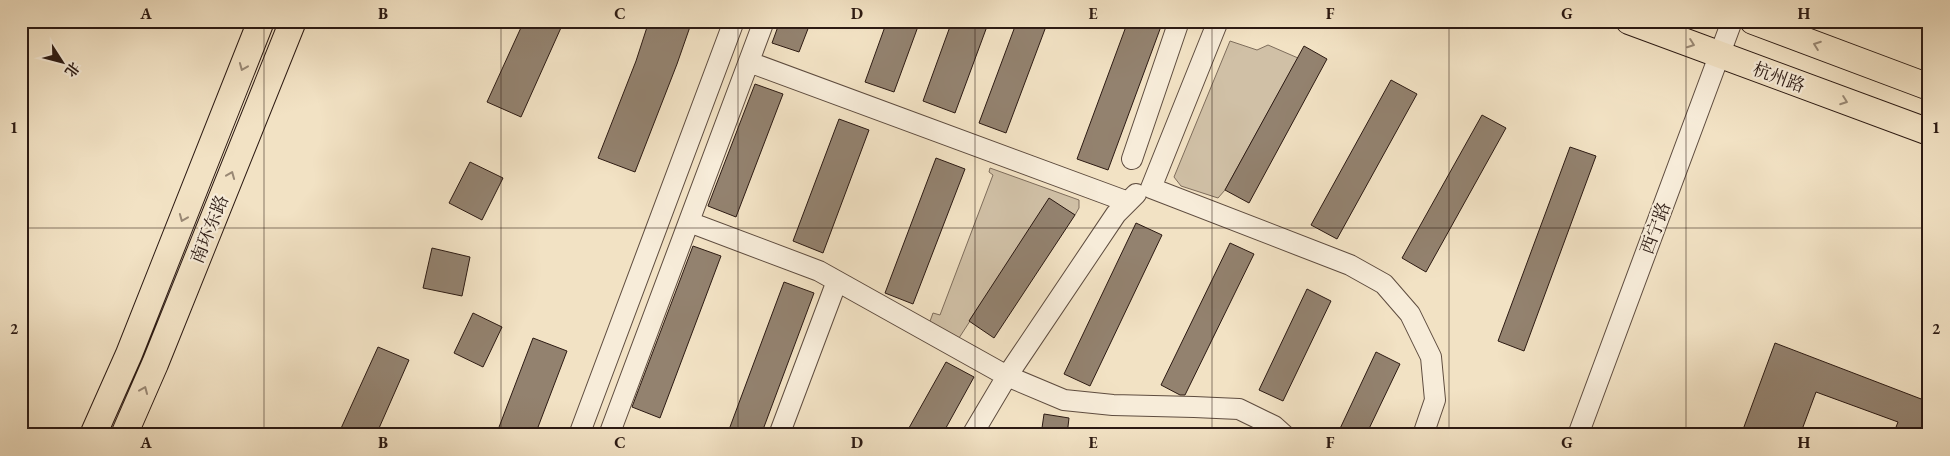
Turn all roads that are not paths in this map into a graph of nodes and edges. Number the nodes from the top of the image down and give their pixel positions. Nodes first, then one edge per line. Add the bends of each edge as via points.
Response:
1 (261, 21) edge
2 (293, 21) edge
3 (734, 21) edge
4 (764, 21) edge
5 (1180, 21) edge
6 (1218, 21) edge
7 (1629, 21) edge
8 (1732, 21) edge
9 (1753, 21) edge
10 (1719, 55) junction
11 (749, 62) junction
12 (1929, 87) edge
13 (1929, 132) edge
14 (1132, 159) dead end
15 (1156, 176) junction
16 (1128, 202) junction
17 (689, 222) junction
18 (837, 281) junction
19 (1007, 376) junction
20 (611, 434) edge
21 (93, 435) edge
22 (124, 435) edge
23 (579, 435) edge
24 (779, 435) edge
25 (972, 435) edge
26 (1284, 435) edge
27 (1423, 435) edge
28 (1578, 435) edge

1 -> 21 main road, 南环东路 via 129,354
22 -> 2 main road, 南环东路
3 - 23 street
4 - 11 street
5 - 14 street
6 - 15 street
7 -> 10 main road, 杭州路
8 - 10 street, 西宁路
12 -> 9 main road
10 -> 13 main road, 杭州路
10 - 28 street, 西宁路
11 - 16 street
11 - 17 street
15 - 16 street
15 - 27 street via 1151,188 1350,265 1384,284 1410,314 1430,357 1435,400
16 - 19 street via 1116,214
17 - 18 street via 819,271
17 - 20 street
18 - 19 street
18 - 24 street
19 - 25 street
19 - 26 street via 1064,400 1239,409 1274,426

